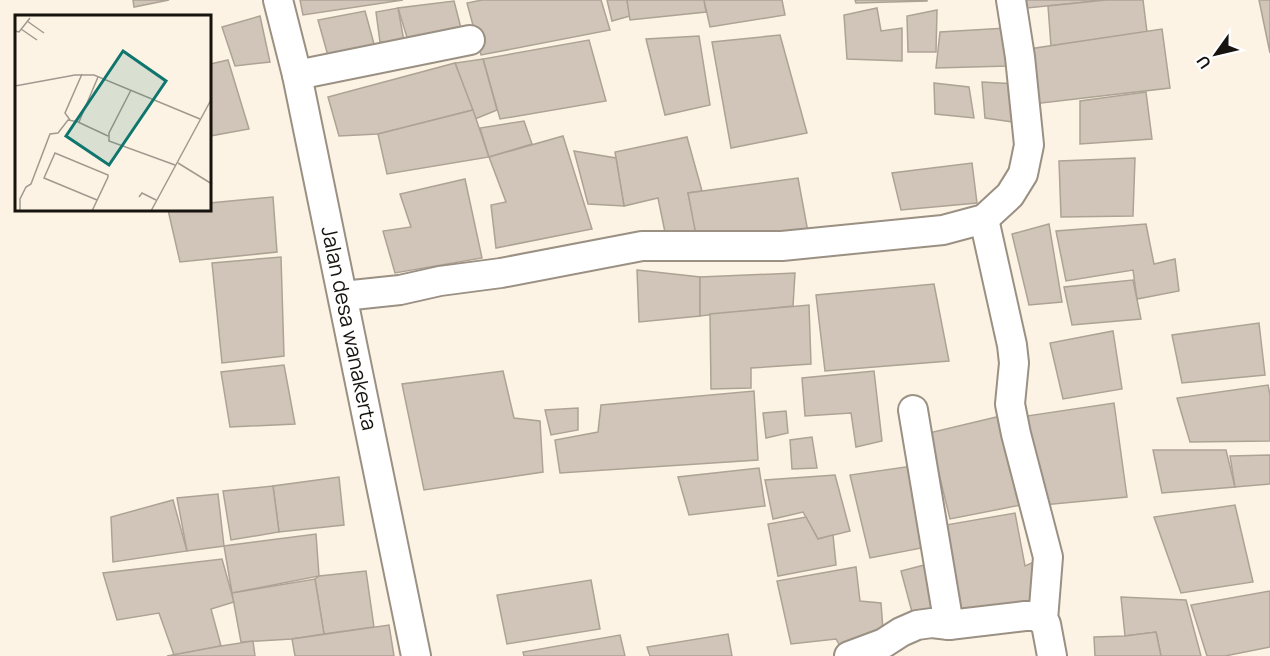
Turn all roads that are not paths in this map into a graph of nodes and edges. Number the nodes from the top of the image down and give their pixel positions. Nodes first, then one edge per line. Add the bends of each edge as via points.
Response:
1 (279, 0) edge
2 (1011, 0) edge
3 (470, 40) dead end
4 (297, 75) junction
5 (984, 219) junction
6 (343, 296) junction
7 (913, 410) dead end
8 (1043, 620) junction
9 (948, 625) junction
10 (416, 656) edge
11 (849, 656) edge
12 (1052, 656) edge

1 - 4 street, Jalan desa wanakerta
2 - 5 street via 1029,145 1023,174 1010,195
3 - 4 street
4 - 6 street, Jalan desa wanakerta
5 - 6 street via 943,230 782,246 642,246 400,290
5 - 8 street via 1012,345 1010,404 1048,557
6 - 10 street, Jalan desa wanakerta
7 - 9 street
8 - 9 street via 1025,616
8 - 12 street
9 - 11 street via 917,625

